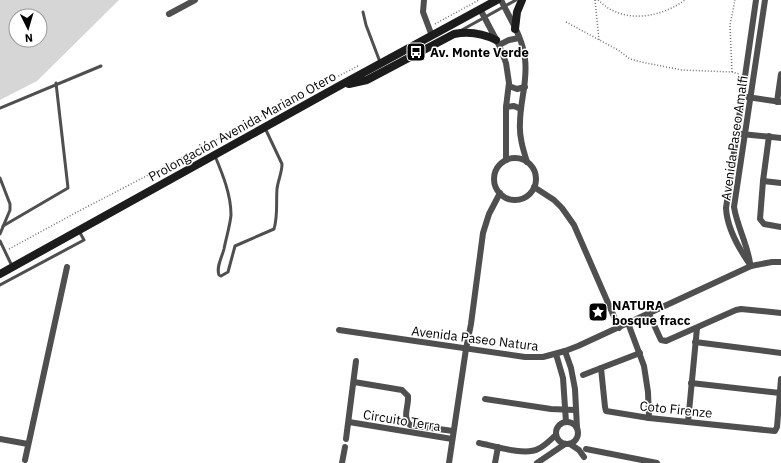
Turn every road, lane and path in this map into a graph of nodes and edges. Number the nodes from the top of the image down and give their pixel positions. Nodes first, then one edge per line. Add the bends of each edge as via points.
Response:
1 (195, 0) edge
2 (424, 0) edge
3 (479, 0) edge
4 (497, 0) edge
5 (501, 0) edge
6 (516, 0) edge
7 (522, 0) edge
8 (595, 0) edge
9 (598, 0) edge
10 (685, 0) edge
11 (735, 0) edge
12 (756, 0) edge
13 (765, 0) edge
14 (504, 6) junction
15 (480, 10) junction
16 (363, 12) dead end
17 (169, 14) dead end
18 (484, 18) junction
19 (566, 22) dead end
20 (430, 27) junction
21 (515, 29) junction
22 (454, 34) junction
23 (432, 36) junction
24 (520, 38) junction
25 (599, 40) junction
26 (498, 42) junction
27 (364, 63) dead end
28 (381, 64) junction
29 (101, 66) dead end
30 (732, 72) junction
31 (781, 74) edge
32 (744, 76) junction
33 (56, 84) junction
34 (338, 86) junction
35 (508, 86) junction
36 (525, 87) junction
37 (742, 96) junction
38 (750, 98) junction
39 (779, 102) edge
40 (506, 107) junction
41 (0, 108) edge
42 (521, 109) junction
43 (264, 127) junction
44 (736, 133) junction
45 (744, 134) junction
46 (769, 136) junction
47 (781, 138) edge
48 (214, 155) junction
49 (506, 160) junction
50 (527, 162) junction
51 (0, 178) edge
52 (763, 180) junction
53 (781, 183) edge
54 (534, 187) junction
55 (500, 193) junction
56 (3, 226) junction
57 (781, 227) edge
58 (78, 230) junction
59 (0, 234) edge
60 (0, 241) edge
61 (5, 251) junction
62 (781, 262) edge
63 (751, 266) junction
64 (12, 267) junction
65 (67, 267) dead end
66 (0, 274) edge
67 (0, 285) edge
68 (781, 313) edge
69 (649, 314) junction
70 (628, 324) junction
71 (619, 328) junction
72 (696, 328) junction
73 (339, 330) dead end
74 (695, 342) junction
75 (466, 349) junction
76 (565, 351) junction
77 (640, 353) junction
78 (781, 353) edge
79 (556, 354) junction
80 (356, 361) dead end
81 (601, 368) junction
82 (583, 375) dead end
83 (781, 379) edge
84 (354, 382) junction
85 (691, 383) junction
86 (780, 393) junction
87 (485, 399) dead end
88 (566, 410) junction
89 (575, 410) junction
90 (649, 418) junction
91 (348, 422) junction
92 (566, 422) junction
93 (688, 422) junction
94 (577, 428) junction
95 (454, 431) junction
96 (556, 435) junction
97 (577, 438) junction
98 (0, 439) edge
99 (452, 439) junction
100 (346, 440) dead end
101 (479, 443) dead end
102 (28, 444) junction
103 (568, 444) junction
104 (345, 447) dead end
105 (498, 447) junction
106 (586, 449) junction
107 (25, 460) dead end
108 (584, 460) edge
109 (344, 463) edge
110 (449, 463) edge
111 (495, 463) edge
112 (537, 463) edge
113 (657, 463) edge

1 - 17 street
2 - 20 street via 423,12
3 - 20 path
4 - 15 street, Prolongación Avenida Mariano Otero
5 - 14 street
6 - 14 lane
7 - 21 street via 517,12
8 - 25 path
9 - 10 path via 614,11 642,17 677,6
11 - 30 path via 730,26
12 - 32 street, Avenida Paseo Amalfi
13 - 38 street, Avenida Paseo Amalfi
14 - 18 lane
14 - 21 street
15 - 18 street
15 - 23 street, Prolongación Avenida Mariano Otero
16 - 28 lane
18 - 22 lane
18 - 26 street
19 - 25 path
20 - 23 street
21 - 24 street
22 - 26 street via 475,33
22 - 34 street via 367,80
23 - 28 street, Prolongación Avenida Mariano Otero
24 - 26 street
24 - 36 street via 526,58
25 - 30 path via 630,59 641,62 682,70
26 - 35 street via 506,63
27 - 61 path
28 - 34 street, Prolongación Avenida Mariano Otero
29 - 33 lane
30 - 32 path
31 - 39 street
32 - 37 street, Avenida Paseo Amalfi
33 - 41 lane
33 - 56 lane via 68,188
34 - 43 street, Prolongación Avenida Mariano Otero
35 - 36 street via 517,89
35 - 40 street
36 - 42 street
37 - 38 street
37 - 44 street, Avenida Paseo Amalfi
38 - 39 street
38 - 45 street, Avenida Paseo Amalfi
40 - 42 street via 514,106
40 - 49 street
42 - 50 street via 520,132
43 - 48 street, Prolongación Avenida Mariano Otero
43 - 48 lane via 282,164 277,187 274,229 235,246 228,272 221,276 218,275 218,270 231,216 230,200
44 - 45 street
44 - 63 street, Avenida Paseo Amalfi via 726,215 741,251
45 - 46 street
45 - 63 street, Avenida Paseo Amalfi via 734,207
46 - 47 street
46 - 52 street
48 - 58 street, Prolongación Avenida Mariano Otero
49 - 50 street via 516,158
49 - 55 street via 499,165 495,173 494,181
50 - 54 street via 534,171
51 - 56 lane via 10,204
52 - 53 street
52 - 57 street via 760,219 764,224
54 - 55 street via 529,194 518,199 510,199
54 - 71 street via 554,200 574,225
55 - 75 street via 483,233
56 - 59 lane
58 - 64 street, Prolongación Avenida Mariano Otero
58 - 67 lane via 84,240
60 - 61 lane
61 - 64 lane
62 - 63 street, Avenida Paseo Natura
63 - 69 street, Avenida Paseo Natura
64 - 66 street, Prolongación Avenida Mariano Otero
65 - 102 street
68 - 72 street via 741,309
69 - 70 street, Avenida Paseo Natura
69 - 72 street via 663,341
70 - 71 street, Avenida Paseo Natura
70 - 77 street
71 - 76 street, Avenida Paseo Natura
72 - 74 street
73 - 75 street, Avenida Paseo Natura
74 - 78 street
74 - 85 street
75 - 79 street, Avenida Paseo Natura via 525,357
75 - 95 street
76 - 79 street, Avenida Paseo Natura
76 - 89 street via 575,389
77 - 81 street
77 - 90 street via 648,392
79 - 88 street via 563,378
80 - 84 street, Circuito Terra
81 - 82 street
81 - 90 street, Coto Firenze via 606,411
83 - 86 street, Coto Firenze
84 - 91 street, Circuito Terra
84 - 95 street via 402,390 408,396 406,417 410,425
85 - 86 street
85 - 93 street
86 - 93 street, Coto Firenze via 775,431
87 - 88 street
88 - 89 street
88 - 92 street
89 - 94 street
90 - 93 street, Coto Firenze
91 - 99 street, Circuito Terra
91 - 100 street, Circuito Terra
92 - 94 street
92 - 96 street via 557,428
94 - 97 street
95 - 99 street
96 - 103 street via 559,441
96 - 105 street via 534,450
97 - 103 street
97 - 106 street
98 - 102 street
99 - 110 street
101 - 105 street
102 - 107 street
103 - 108 street via 578,450
103 - 112 street
104 - 109 street
105 - 111 street
106 - 108 street
106 - 113 street

